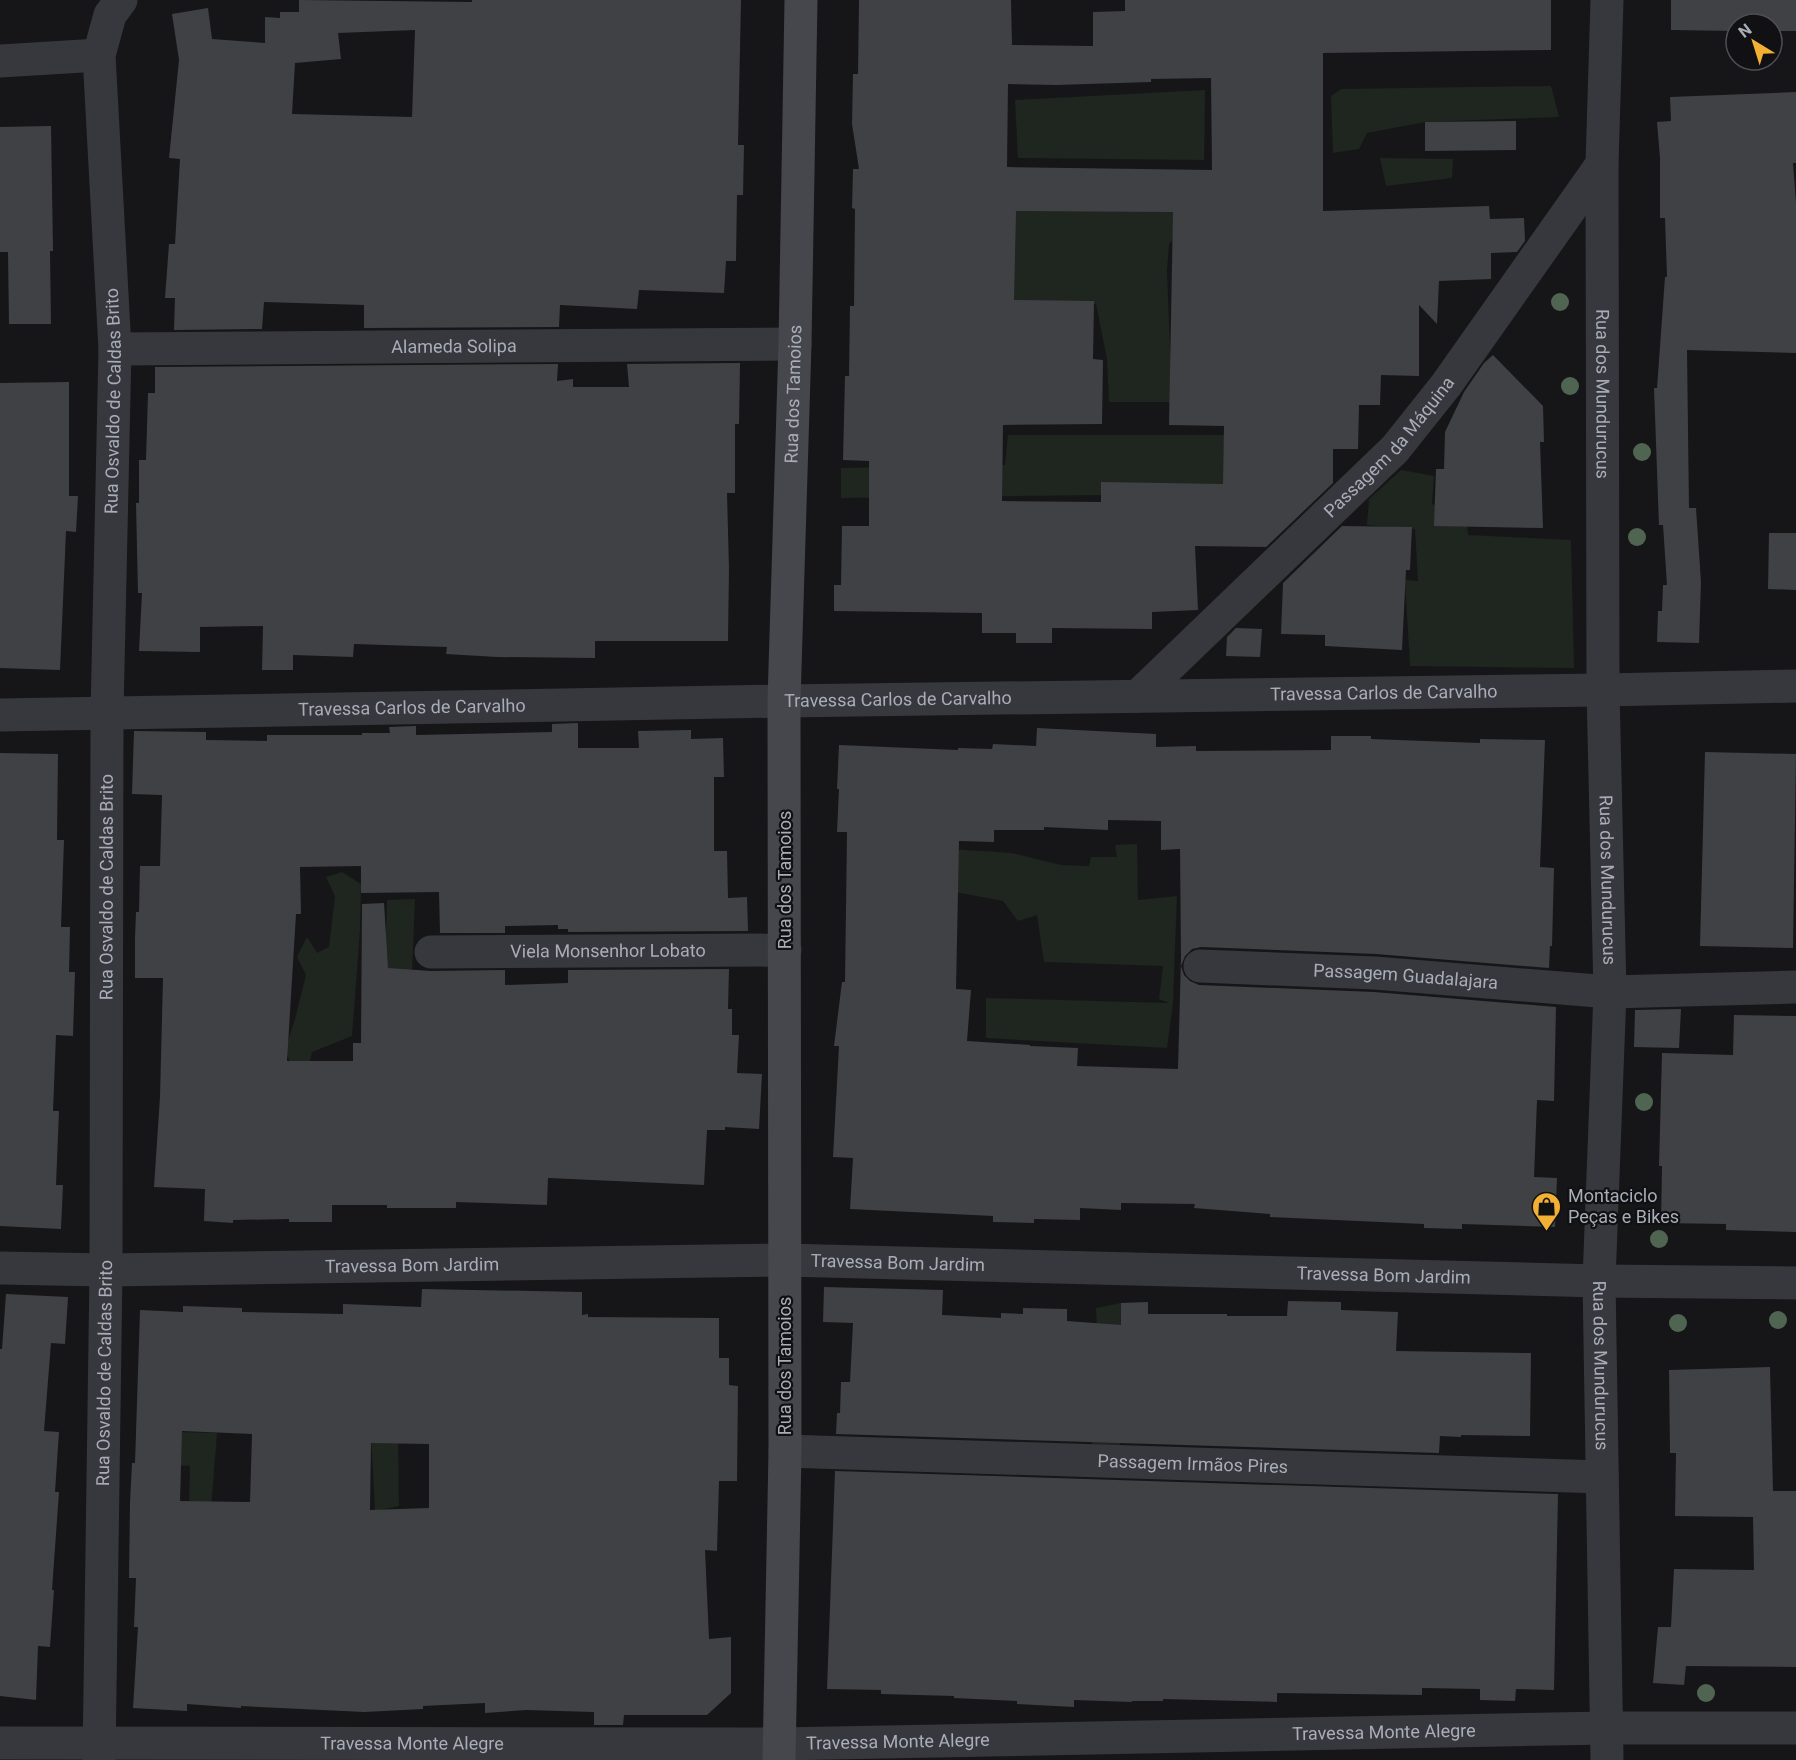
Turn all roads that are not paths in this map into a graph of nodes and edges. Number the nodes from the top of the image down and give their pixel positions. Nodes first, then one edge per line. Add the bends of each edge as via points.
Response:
1 (801, 0) edge
2 (1606, 0) edge
3 (116, 7) edge
4 (99, 55) junction
5 (0, 62) edge
6 (1602, 164) junction
7 (795, 344) junction
8 (115, 349) junction
9 (1796, 686) edge
10 (1603, 690) junction
11 (1138, 696) junction
12 (784, 701) junction
13 (107, 714) junction
14 (0, 715) edge
15 (785, 950) junction
16 (431, 952) dead end
17 (1200, 966) dead end
18 (1796, 987) edge
19 (1610, 992) junction
20 (785, 1260) junction
21 (0, 1268) edge
22 (106, 1270) junction
23 (1599, 1281) junction
24 (1796, 1283) edge
25 (785, 1450) junction
26 (1602, 1477) junction
27 (1796, 1728) edge
28 (0, 1743) edge
29 (1607, 1744) edge
30 (99, 1752) edge
31 (779, 1752) edge

1 - 7 street, Rua dos Tamoios
2 - 6 street, Rua dos Mundurucus
3 - 4 street, Rua Osvaldo de Caldas Brito
4 - 5 street
4 - 8 street, Rua Osvaldo de Caldas Brito
6 - 10 street, Rua dos Mundurucus
6 - 11 street, Passagem da Máquina via 1446,385 1395,448
7 - 8 street, Alameda Solipa
7 - 12 street, Rua dos Tamoios
8 - 13 street, Rua Osvaldo de Caldas Brito
9 - 10 street, Travessa Carlos de Carvalho
10 - 11 street, Travessa Carlos de Carvalho
10 - 19 street, Rua dos Mundurucus
11 - 12 street, Travessa Carlos de Carvalho
12 - 13 street, Travessa Carlos de Carvalho
12 - 15 street, Rua dos Tamoios
13 - 14 street, Travessa Carlos de Carvalho
13 - 22 street, Rua Osvaldo de Caldas Brito
15 - 16 street, Viela Monsenhor Lobato
15 - 20 street, Rua dos Tamoios
17 - 19 street, Passagem Guadalajara via 1375,973
18 - 19 street, Passagem Guadalajara
19 - 23 street, Rua dos Mundurucus
20 - 22 street, Travessa Bom Jardim
20 - 23 street, Travessa Bom Jardim
20 - 25 street, Rua dos Tamoios
21 - 22 street, Travessa Bom Jardim
22 - 30 street, Rua Osvaldo de Caldas Brito
23 - 24 street, Travessa Bom Jardim
23 - 26 street, Rua dos Mundurucus
25 - 26 street, Passagem Irmãos Pires
25 - 31 street, Rua dos Tamoios
26 - 29 street, Rua dos Mundurucus
27 - 29 street, Travessa Monte Alegre
28 - 30 street, Travessa Monte Alegre
29 - 31 street, Travessa Monte Alegre
30 - 31 street, Travessa Monte Alegre

